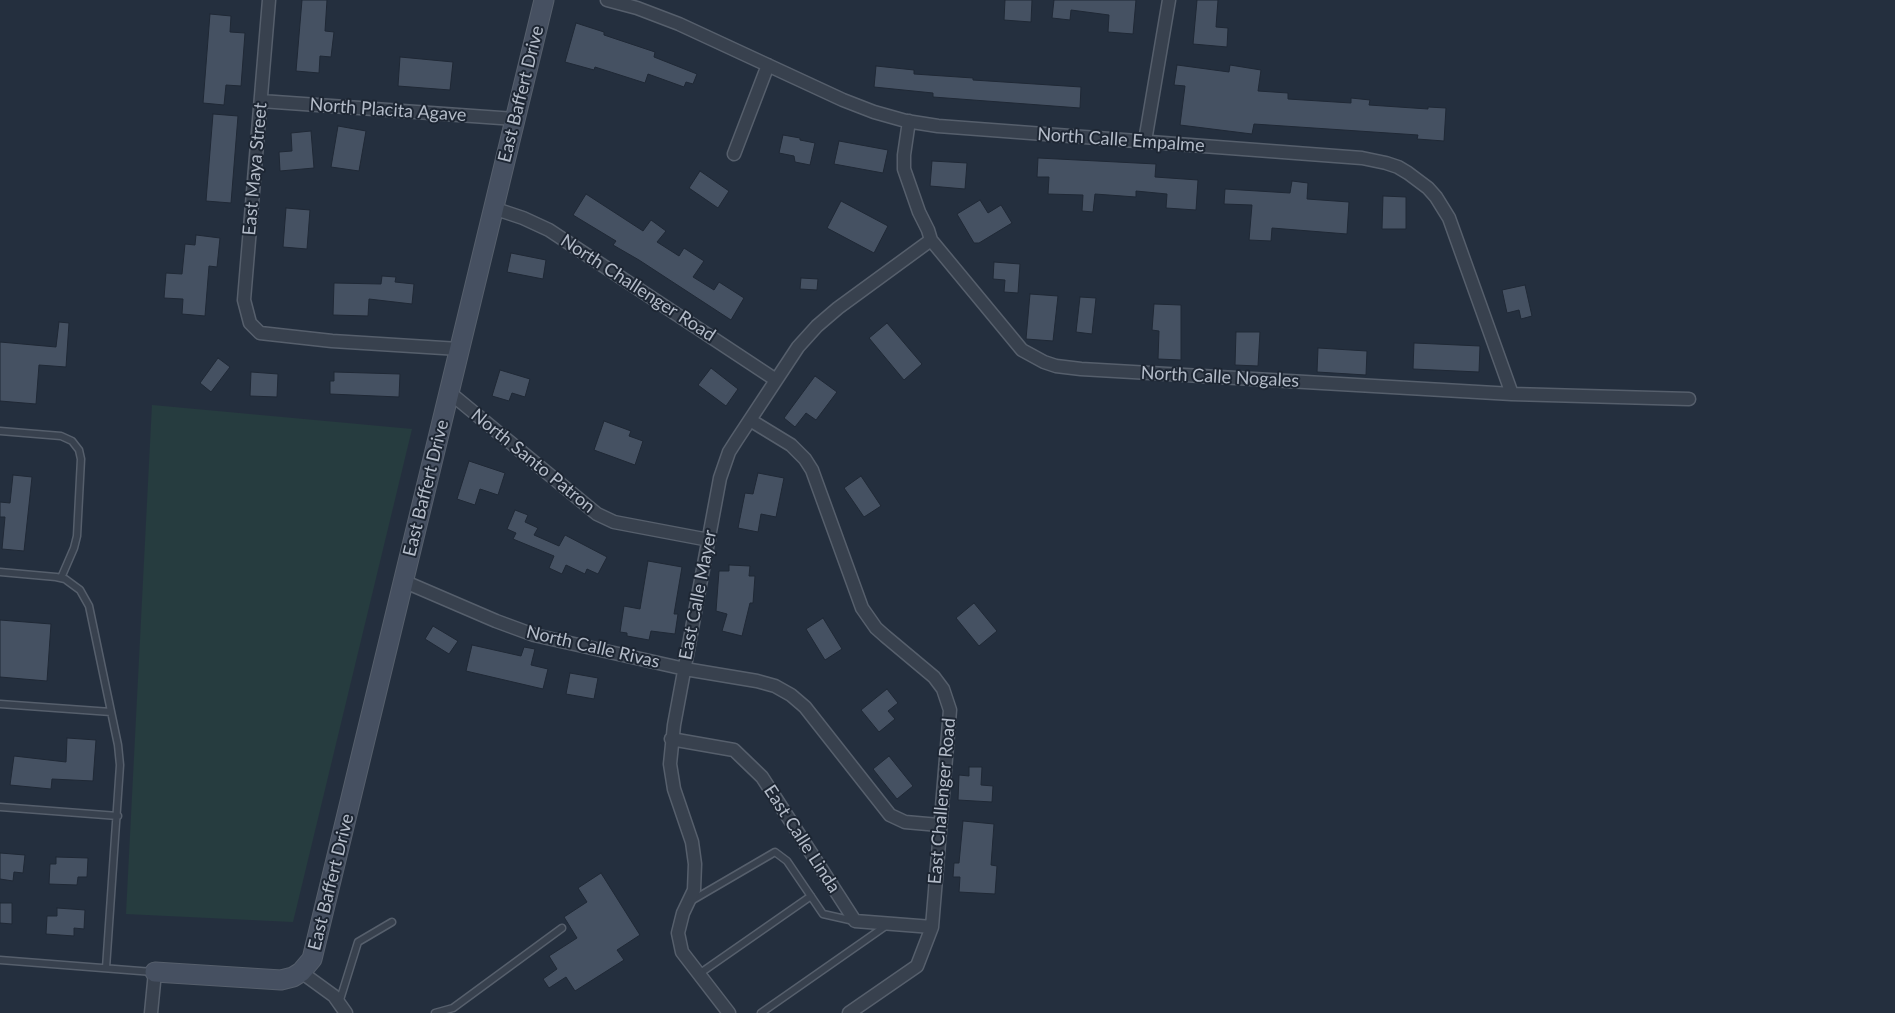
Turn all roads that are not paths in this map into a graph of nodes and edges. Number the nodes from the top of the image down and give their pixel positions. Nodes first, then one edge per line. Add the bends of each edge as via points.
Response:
1 (269, 0) edge
2 (544, 0) edge
3 (607, 0) edge
4 (1169, 0) edge
5 (768, 65) junction
6 (261, 101) junction
7 (515, 119) junction
8 (909, 122) junction
9 (1145, 142) junction
10 (734, 154) dead end
11 (493, 208) junction
12 (931, 240) junction
13 (459, 349) junction
14 (776, 380) junction
15 (449, 392) junction
16 (1512, 394) junction
17 (1689, 399) dead end
18 (750, 420) junction
19 (0, 431) edge
20 (709, 540) junction
21 (0, 572) edge
22 (61, 578) junction
23 (403, 581) junction
24 (685, 669) junction
25 (0, 704) edge
26 (111, 712) junction
27 (672, 739) junction
28 (0, 808) edge
29 (118, 816) junction
30 (939, 825) junction
31 (811, 896) junction
32 (688, 903) junction
33 (855, 921) junction
34 (392, 922) dead end
35 (888, 924) junction
36 (562, 928) dead end
37 (932, 928) junction
38 (0, 960) edge
39 (106, 968) junction
40 (155, 972) junction
41 (301, 972) junction
42 (699, 974) junction
43 (342, 1008) edge
44 (151, 1013) edge
45 (436, 1013) edge
46 (729, 1013) edge
47 (760, 1013) edge
48 (848, 1013) edge

1 - 6 street, East Maya Street
2 - 7 street, East Baffert Drive
3 - 5 street, North Calle Empalme via 679,24
4 - 9 street
5 - 8 street, North Calle Empalme via 843,100
5 - 10 street
6 - 7 street, North Placita Agave
6 - 13 street, East Maya Street via 244,300 250,323 260,333
7 - 11 street, East Baffert Drive
8 - 9 street, North Calle Empalme
8 - 12 street, North Calle Nogales via 904,169
9 - 16 street, North Calle Empalme via 1362,158 1386,162 1408,173 1428,188 1449,218
11 - 13 street, East Baffert Drive
11 - 14 street, North Challenger Road via 549,230
12 - 14 street, East Calle Mayer via 817,326
12 - 16 street, North Calle Nogales via 1022,350 1056,366
13 - 15 street, East Baffert Drive
14 - 18 street, East Calle Mayer
15 - 20 street, North Santo Patron via 597,514 614,522
15 - 23 street, East Baffert Drive
16 - 17 street, North Calle Nogales
18 - 20 street, East Calle Mayer via 724,465
18 - 30 street, East Challenger Road via 791,445 805,459 812,470 862,608 880,632 929,672 943,689 950,717
19 - 22 lane via 61,436 72,441 80,453 77,536
20 - 24 street, East Calle Mayer
21 - 22 lane
22 - 26 lane via 77,586 87,602
23 - 24 street, North Calle Rivas via 534,635
23 - 41 street, East Baffert Drive via 313,956
24 - 27 street, East Calle Mayer
24 - 30 street, North Calle Rivas via 767,683 791,695 811,714 890,815 904,822
25 - 26 lane
26 - 29 lane via 120,765
27 - 32 street, East Calle Mayer via 671,777 692,842 695,864 694,890
27 - 33 street, East Calle Linda via 734,750 762,777
28 - 29 lane
29 - 39 lane
30 - 37 street, East Challenger Road
31 - 32 lane via 787,861 775,852
31 - 33 lane via 823,914
31 - 42 lane
32 - 42 street, East Calle Mayer via 678,933 682,952
33 - 35 street
34 - 43 lane via 358,942
35 - 37 street
35 - 47 lane
36 - 45 lane via 453,1008
37 - 48 street via 917,966
38 - 39 lane
39 - 40 lane
40 - 41 street, East Baffert Drive via 281,980
40 - 44 street
41 - 43 street, East Baffert Drive via 334,996
42 - 46 street, East Calle Mayer

